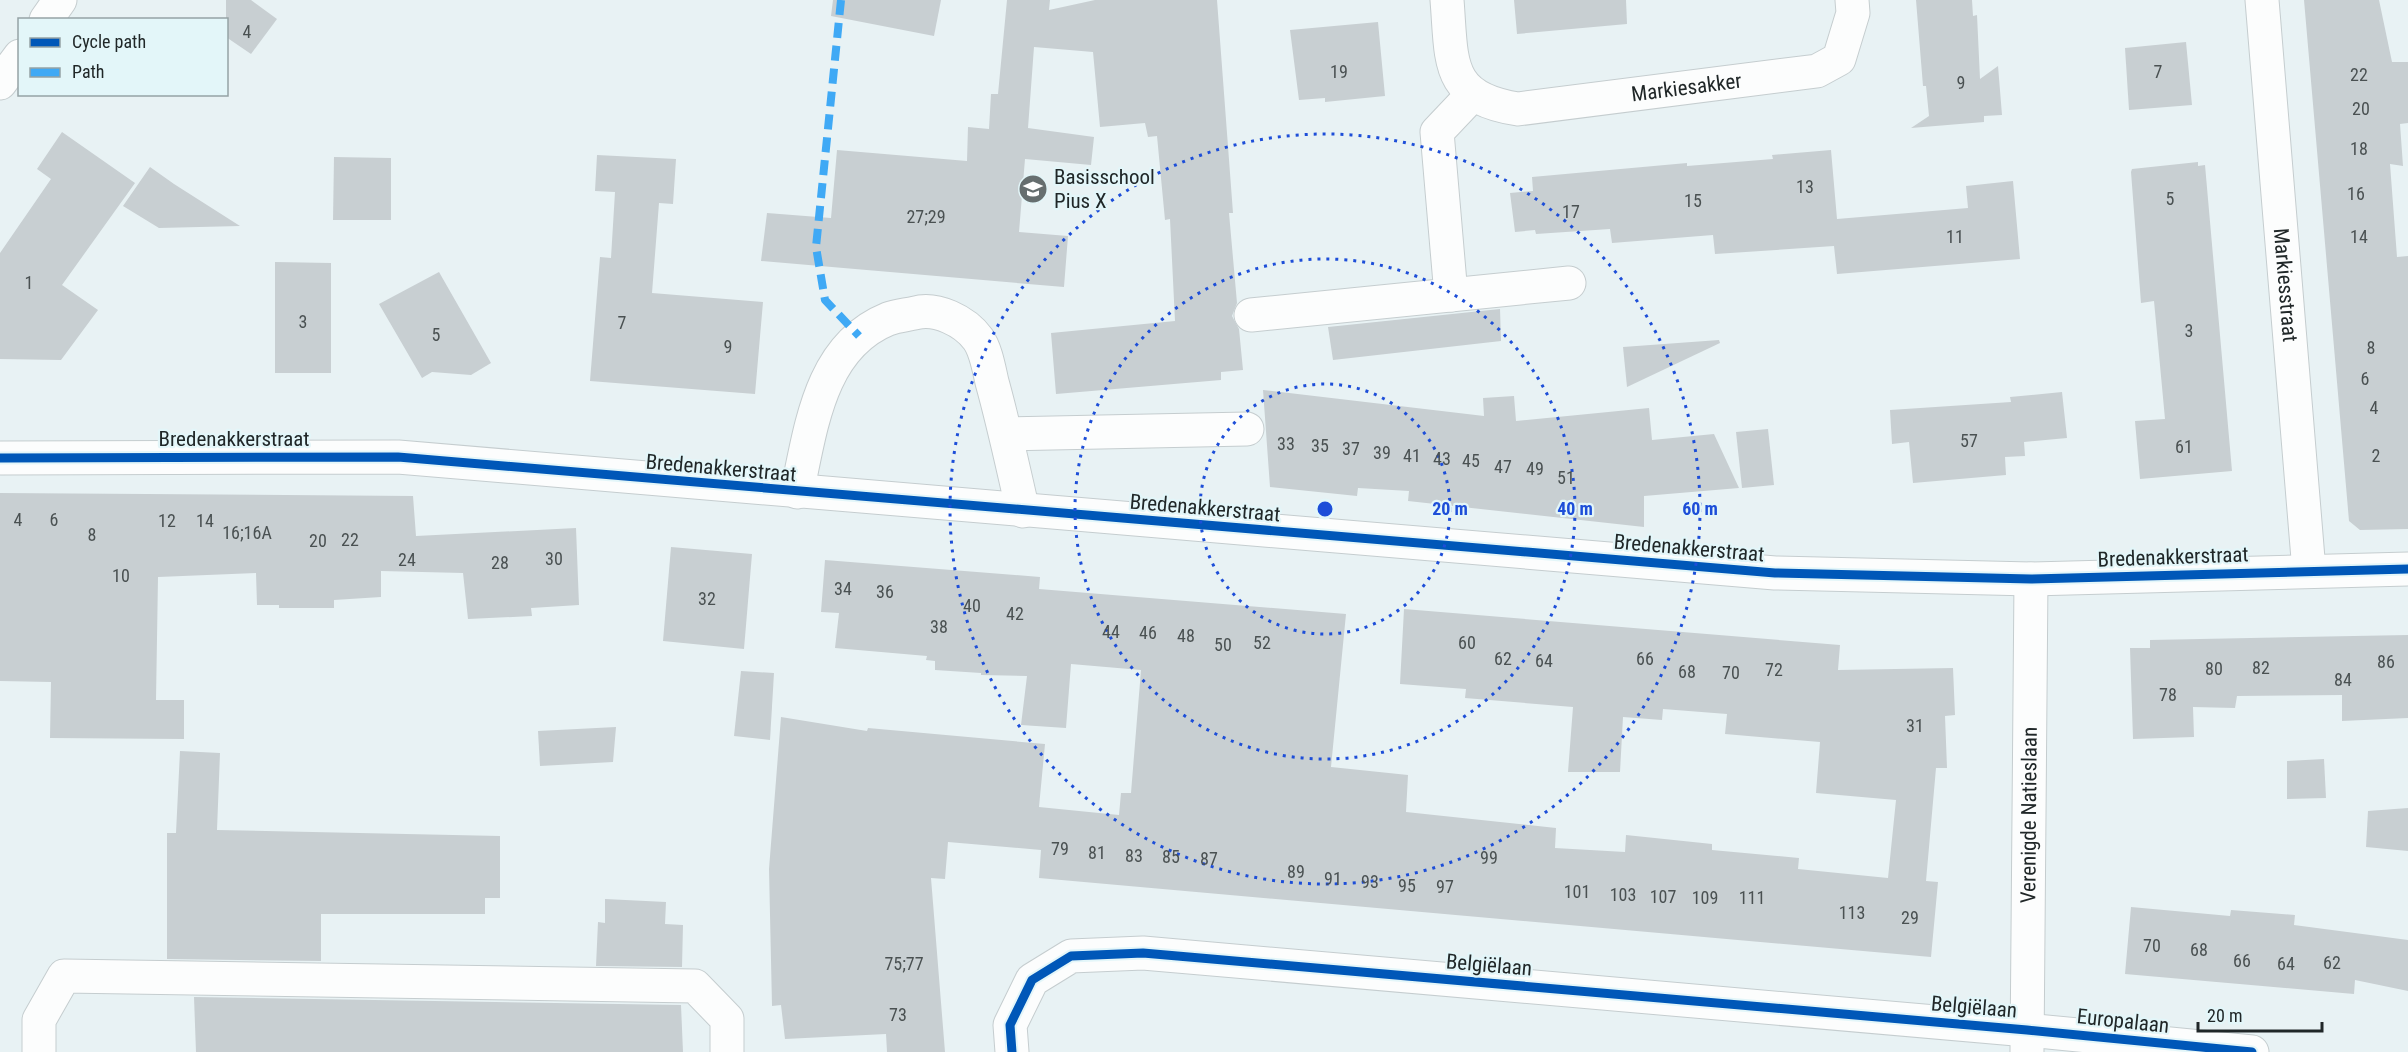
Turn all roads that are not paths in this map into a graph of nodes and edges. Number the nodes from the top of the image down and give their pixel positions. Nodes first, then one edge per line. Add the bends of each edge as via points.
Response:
1 (60, 0) edge
2 (1447, 0) edge
3 (1852, 0) edge
4 (2262, 0) edge
5 (47, 18) edge
6 (18, 59) edge
7 (0, 83) edge
8 (1473, 94) junction
9 (1569, 283) dead end
10 (1451, 295) junction
11 (1251, 315) dead end
12 (1247, 429) dead end
13 (1006, 434) junction
14 (0, 458) edge
15 (797, 492) junction
16 (1023, 511) junction
17 (2408, 569) edge
18 (2309, 571) junction
19 (2031, 579) junction
20 (2027, 1041) edge
21 (39, 1052) edge
22 (727, 1052) edge
23 (1012, 1052) edge
24 (2252, 1052) edge

1 - 5 street
2 - 8 street, Markiesakker via 1453,66 1459,80
3 - 8 street, Markiesakker via 1853,13 1839,59 1817,70 1518,109 1493,104
4 - 18 street, Markiesstraat
6 - 7 street
8 - 10 street via 1437,132
9 - 10 street
10 - 11 street
12 - 13 street
13 - 15 street via 979,340 962,322 924,310 888,320 854,341 829,373 816,407
13 - 16 street
14 - 15 street, Bredenakkerstraat via 398,457
15 - 16 street, Bredenakkerstraat
16 - 19 street, Bredenakkerstraat via 1775,573
17 - 18 street, Bredenakkerstraat
18 - 19 street, Bredenakkerstraat
19 - 20 street, Verenigde Natieslaan
20 - 23 street, Belgiëlaan via 1143,953 1071,956 1032,980 1010,1025
20 - 24 street, Europalaan
21 - 22 street via 39,1020 64,976 695,986 727,1019

